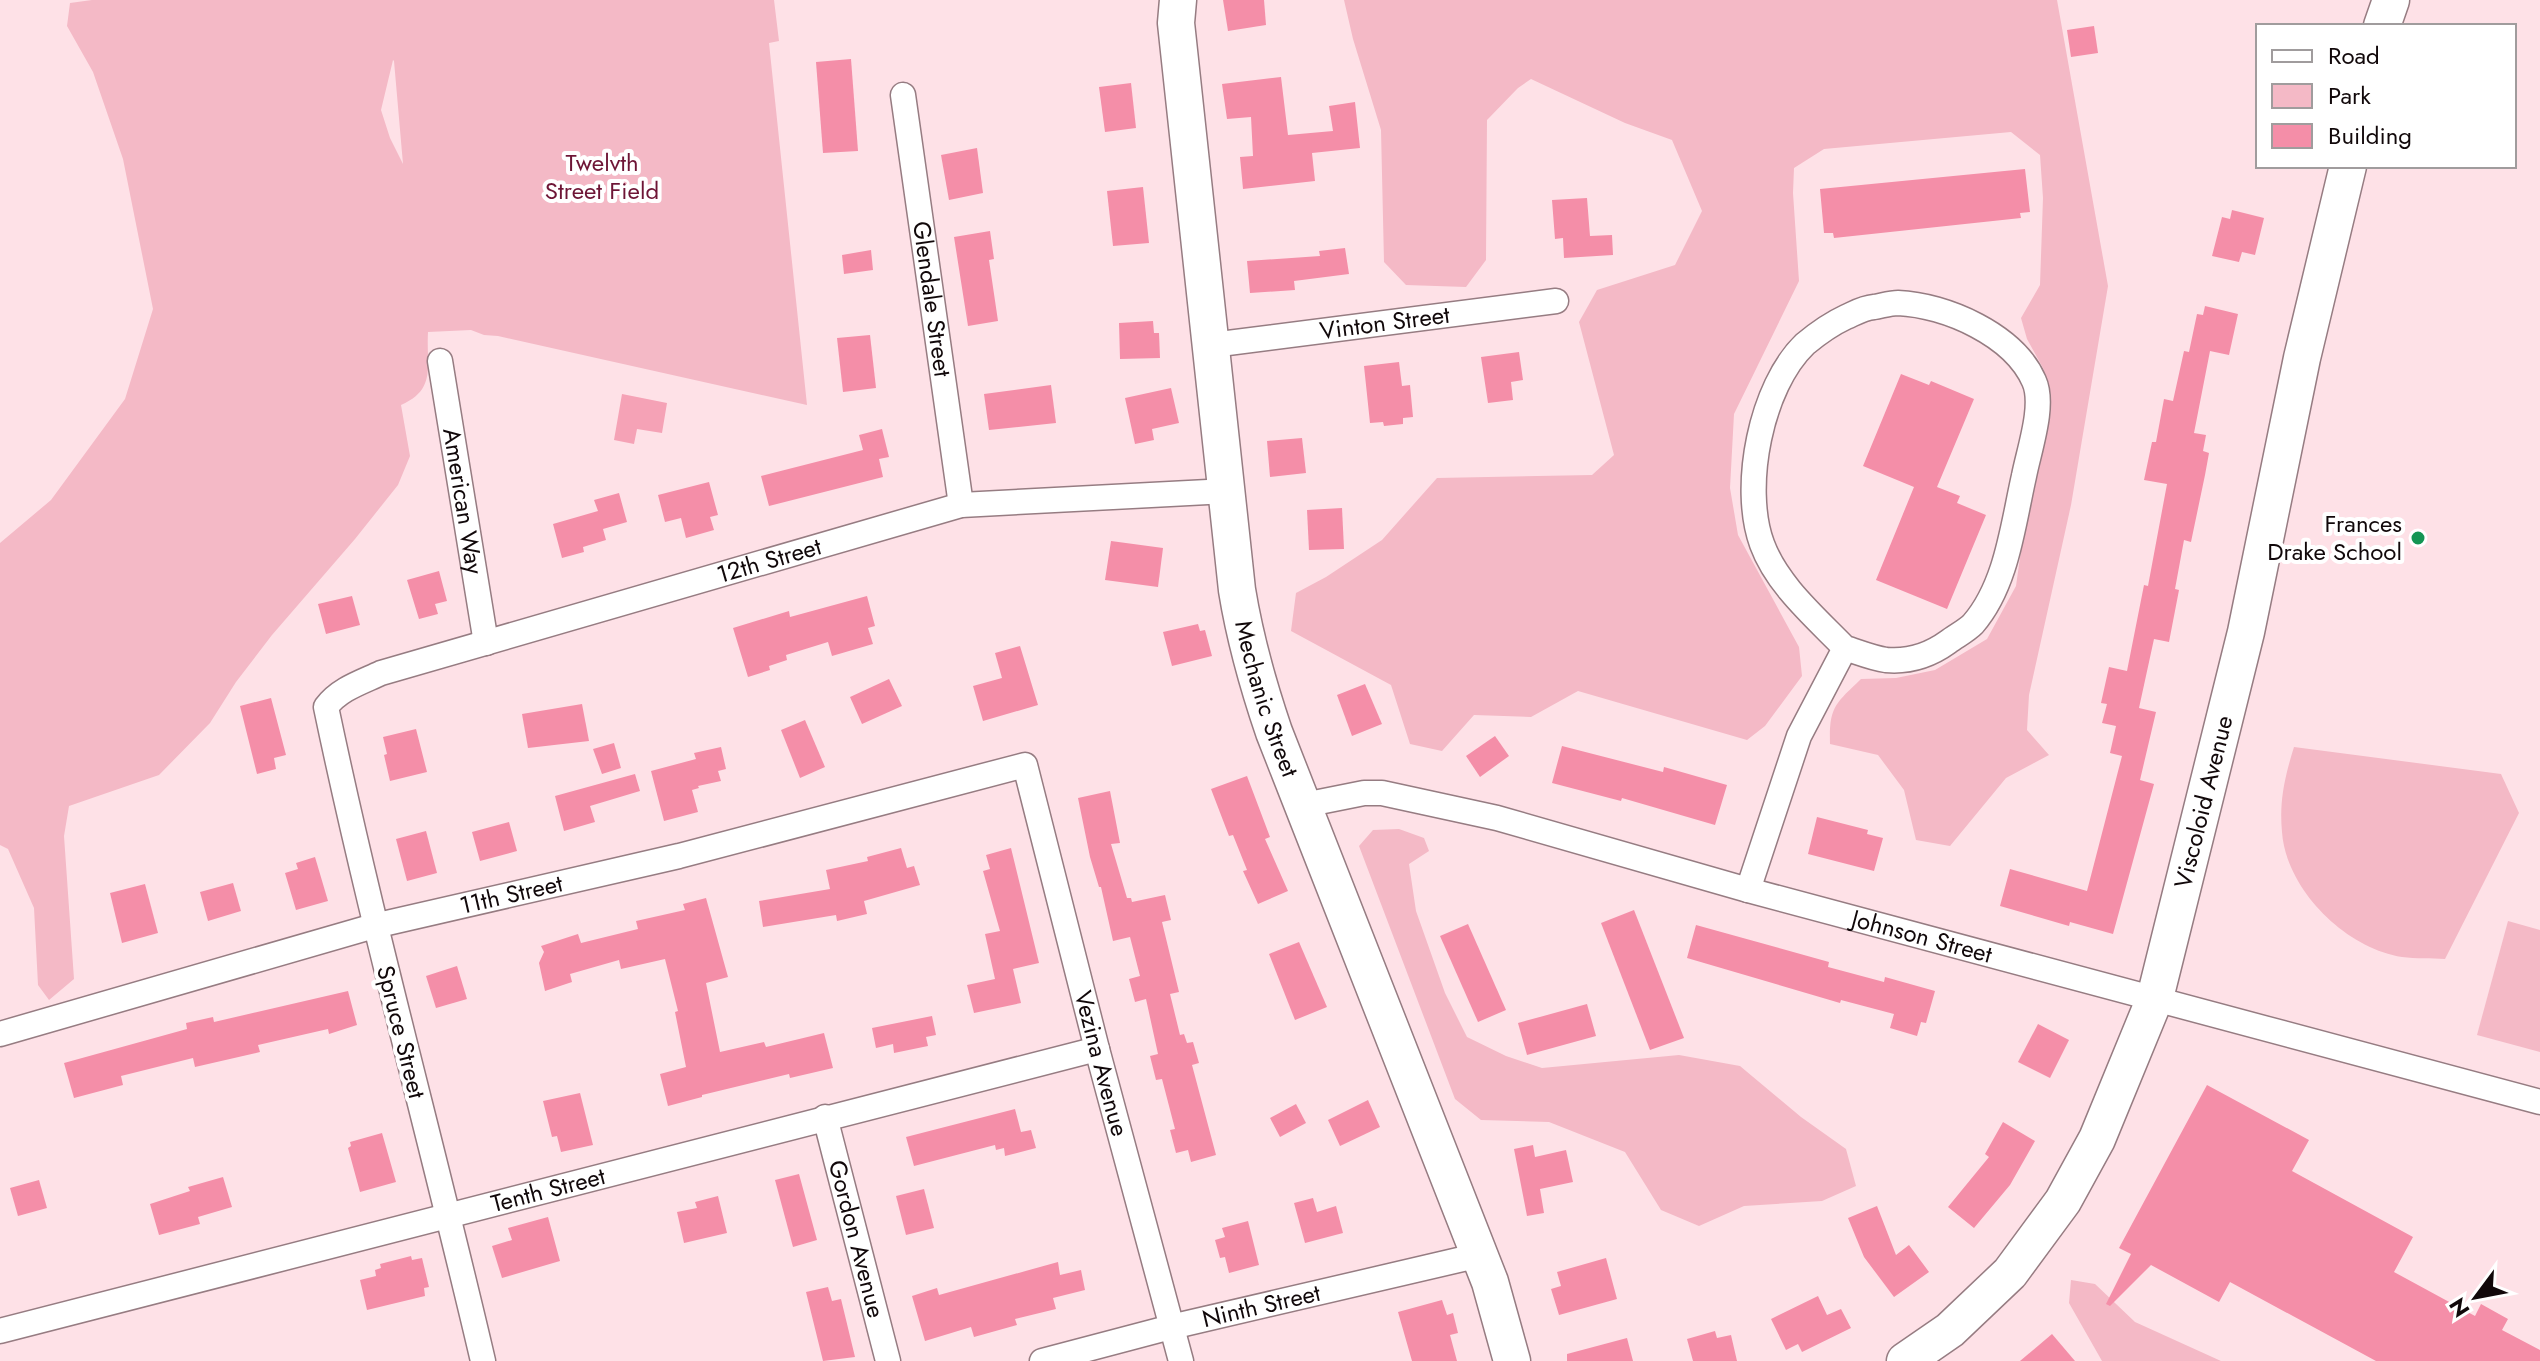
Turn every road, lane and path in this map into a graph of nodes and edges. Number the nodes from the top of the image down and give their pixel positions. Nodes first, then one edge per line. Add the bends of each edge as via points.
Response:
1 (2391, 0) edge
2 (1174, 8) edge
3 (2383, 24) edge
4 (903, 95) dead end
5 (2348, 168) edge
6 (1556, 301) dead end
7 (1212, 345) junction
8 (440, 361) dead end
9 (1227, 491) junction
10 (961, 505) junction
11 (486, 643) junction
12 (1845, 648) junction
13 (329, 703) joint
14 (1025, 765) joint
15 (1304, 805) junction
16 (1748, 890) junction
17 (374, 926) junction
18 (2155, 998) junction
19 (0, 1034) edge
20 (1097, 1049) junction
21 (2540, 1102) edge
22 (825, 1117) junction
23 (449, 1215) junction
24 (1480, 1255) junction
25 (1171, 1327) junction
26 (0, 1331) edge
27 (483, 1361) edge
28 (888, 1361) edge
29 (1042, 1361) edge
30 (1181, 1361) edge
31 (1512, 1361) edge
32 (1905, 1361) edge

1 - 3 main road
2 - 7 main road, Mechanic Street
4 - 10 street, Glendale Street
5 - 18 main road, Viscoloid Avenue via 2246,632
6 - 7 street, Vinton Street
7 - 9 main road, Mechanic Street
8 - 11 street, American Way
9 - 10 street, 12th Street
9 - 15 main road, Mechanic Street via 1237,590 1254,675
10 - 11 street, 12th Street
11 - 13 street, 12th Street via 381,673
12 - 12 street via 1884,660 1911,659 1939,648 1972,624 1993,592 2010,540 2038,407 2036,383 2021,358 1988,332 1948,313 1897,303 1865,308 1832,324 1804,346 1766,411 1755,458 1762,543 1780,577
12 - 16 street via 1799,736
13 - 17 street, Spruce Street
14 - 17 street, 11th Street via 679,856
14 - 20 street, Vezina Avenue
15 - 16 street, Johnson Street via 1382,793 1497,818
15 - 24 main road, Mechanic Street
16 - 18 street, Johnson Street
17 - 19 street, 11th Street
17 - 23 street, Spruce Street
18 - 21 street, Johnson Street
18 - 32 main road, Viscoloid Avenue via 2097,1139 2063,1201 2010,1273 1950,1330
20 - 22 street, Tenth Street
20 - 25 street, Vezina Avenue
22 - 23 street, Tenth Street
22 - 28 street, Gordon Avenue
23 - 26 street, Tenth Street
23 - 27 street, Spruce Street
24 - 25 street, Ninth Street
24 - 31 main road, Mechanic Street
25 - 29 street, Ninth Street
25 - 30 street, Vezina Avenue

